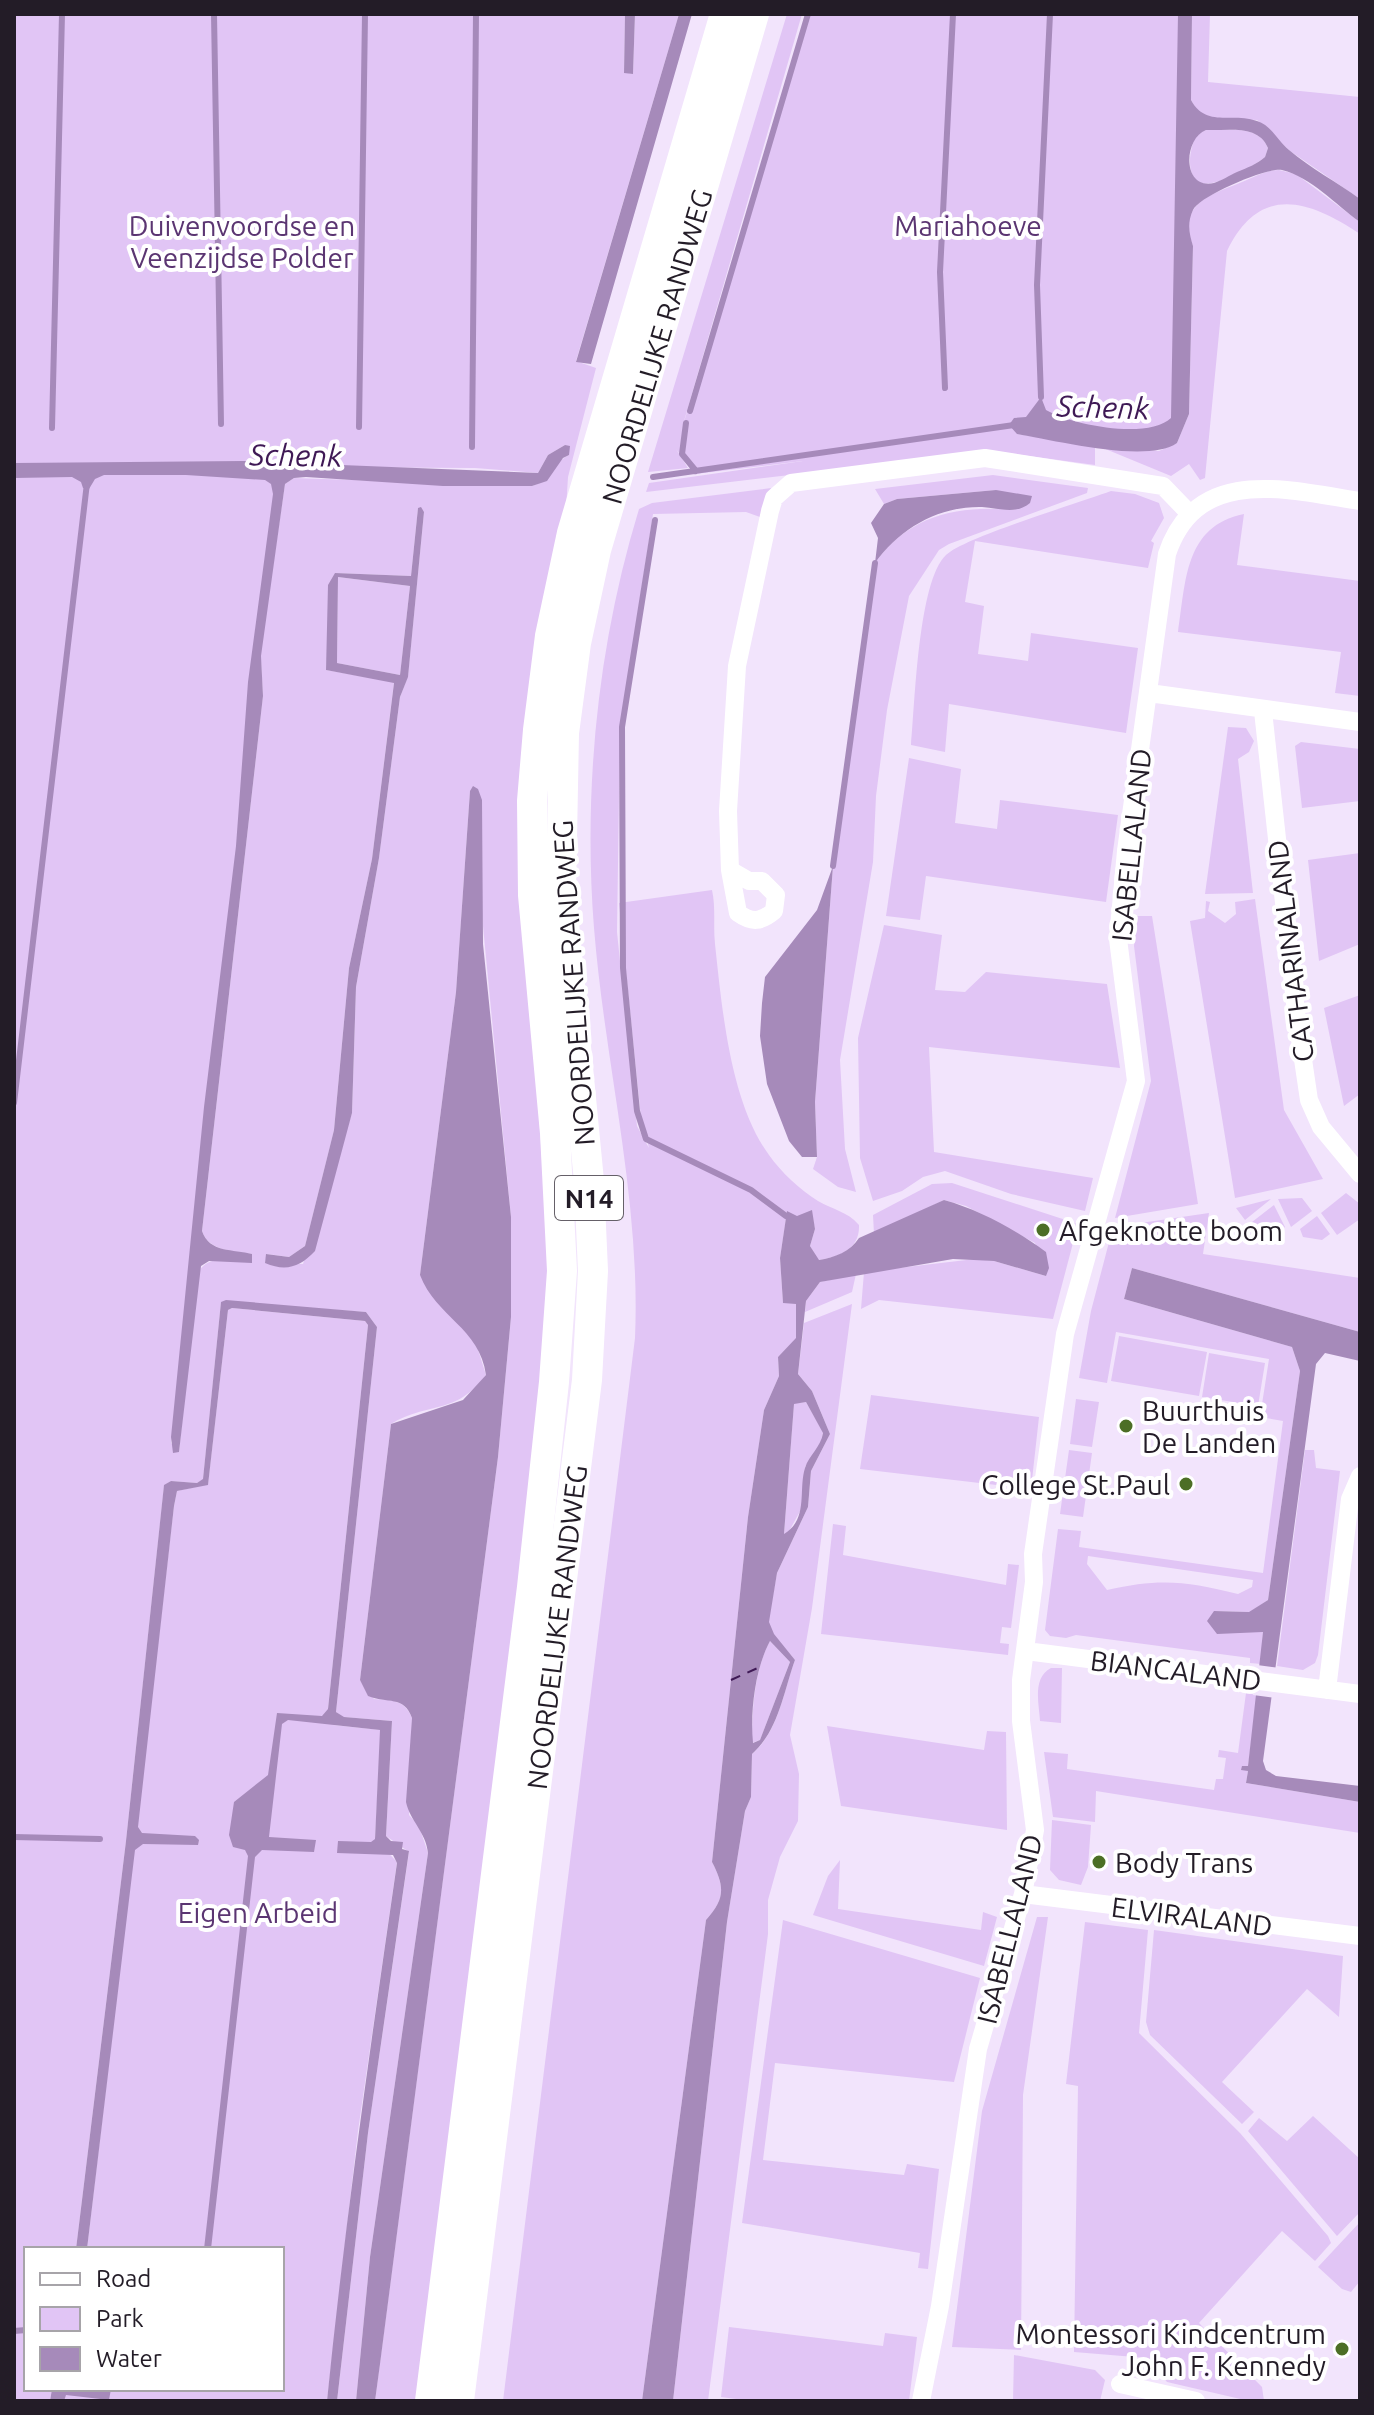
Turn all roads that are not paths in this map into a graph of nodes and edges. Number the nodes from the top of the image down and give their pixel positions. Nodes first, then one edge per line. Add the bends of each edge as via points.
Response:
1 (725, 14) edge
2 (754, 14) edge
3 (1360, 501) edge
4 (1190, 514) junction
5 (1149, 693) junction
6 (1263, 711) junction
7 (1360, 722) edge
8 (730, 870) dead end
9 (1360, 1174) edge
10 (1360, 1476) edge
11 (1026, 1651) junction
12 (1327, 1690) junction
13 (1360, 1694) edge
14 (1023, 1894) junction
15 (1360, 1936) edge
16 (1120, 2384) dead end
17 (430, 2401) edge
18 (459, 2401) edge
19 (921, 2401) edge
20 (1196, 2401) edge

1 - 17 main road, NOORDELIJKE RANDWEG / N14 via 572,533 550,636 538,730 533,895 560,1188 561,1287 530,1602
2 - 18 main road, NOORDELIJKE RANDWEG / N14 via 596,550 564,733 561,892 593,1271 587,1380
3 - 4 street via 1251,488 1211,497
4 - 5 street, ISABELLALAND via 1171,541 1164,566
4 - 8 street via 1163,486 985,458 791,483 774,498 770,511 737,666 728,811
5 - 6 street
5 - 11 street, ISABELLALAND via 1118,939 1136,1081 1065,1334 1033,1554
6 - 7 street
6 - 9 street, CATHARINALAND via 1309,1100 1321,1127
10 - 12 street via 1350,1499
11 - 12 street, BIANCALAND
11 - 14 street, ISABELLALAND via 1021,1721 1035,1818
12 - 13 street, BIANCALAND
14 - 15 street, ELVIRALAND
14 - 19 street, ISABELLALAND via 978,2049
16 - 20 street

